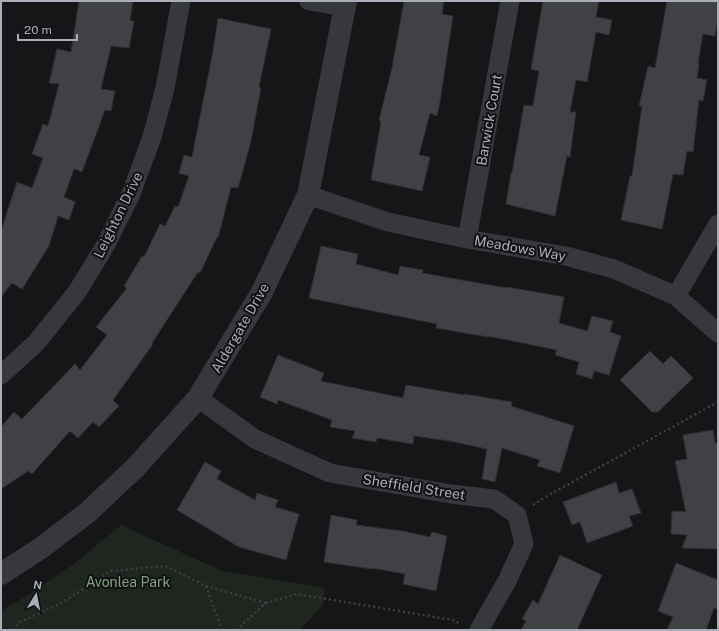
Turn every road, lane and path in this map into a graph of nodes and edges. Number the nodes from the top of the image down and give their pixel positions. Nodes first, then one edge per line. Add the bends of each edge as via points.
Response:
1 (181, 1) edge
2 (309, 1) edge
3 (510, 1) edge
4 (346, 4) edge
5 (308, 195) junction
6 (718, 224) edge
7 (467, 239) junction
8 (676, 296) junction
9 (718, 333) edge
10 (1, 375) edge
11 (198, 398) junction
12 (718, 402) edge
13 (518, 515) junction
14 (1, 574) edge
15 (206, 586) junction
16 (266, 603) junction
17 (471, 628) edge
18 (13, 630) edge
19 (222, 630) edge
20 (236, 630) edge

1 - 10 street, Leighton Drive via 152,137 131,194 105,246 77,292 36,343
2 - 4 street
3 - 7 street, Barwick Court
4 - 5 street, Aldergate Drive
5 - 7 street, Meadows Way via 388,222
5 - 11 street, Aldergate Drive via 262,292
6 - 8 street
7 - 8 street, Meadows Way via 566,256 614,269
8 - 9 street, Meadows Way
11 - 13 street, Sheffield Street via 255,439 330,473 494,499
11 - 14 street, Aldergate Drive via 136,467 87,513
12 - 13 path via 547,496
13 - 17 street via 524,544 508,581
15 - 16 path
15 - 18 path via 165,566 111,571 60,604 20,622
15 - 19 path
16 - 17 path via 297,594 453,620
16 - 20 path

